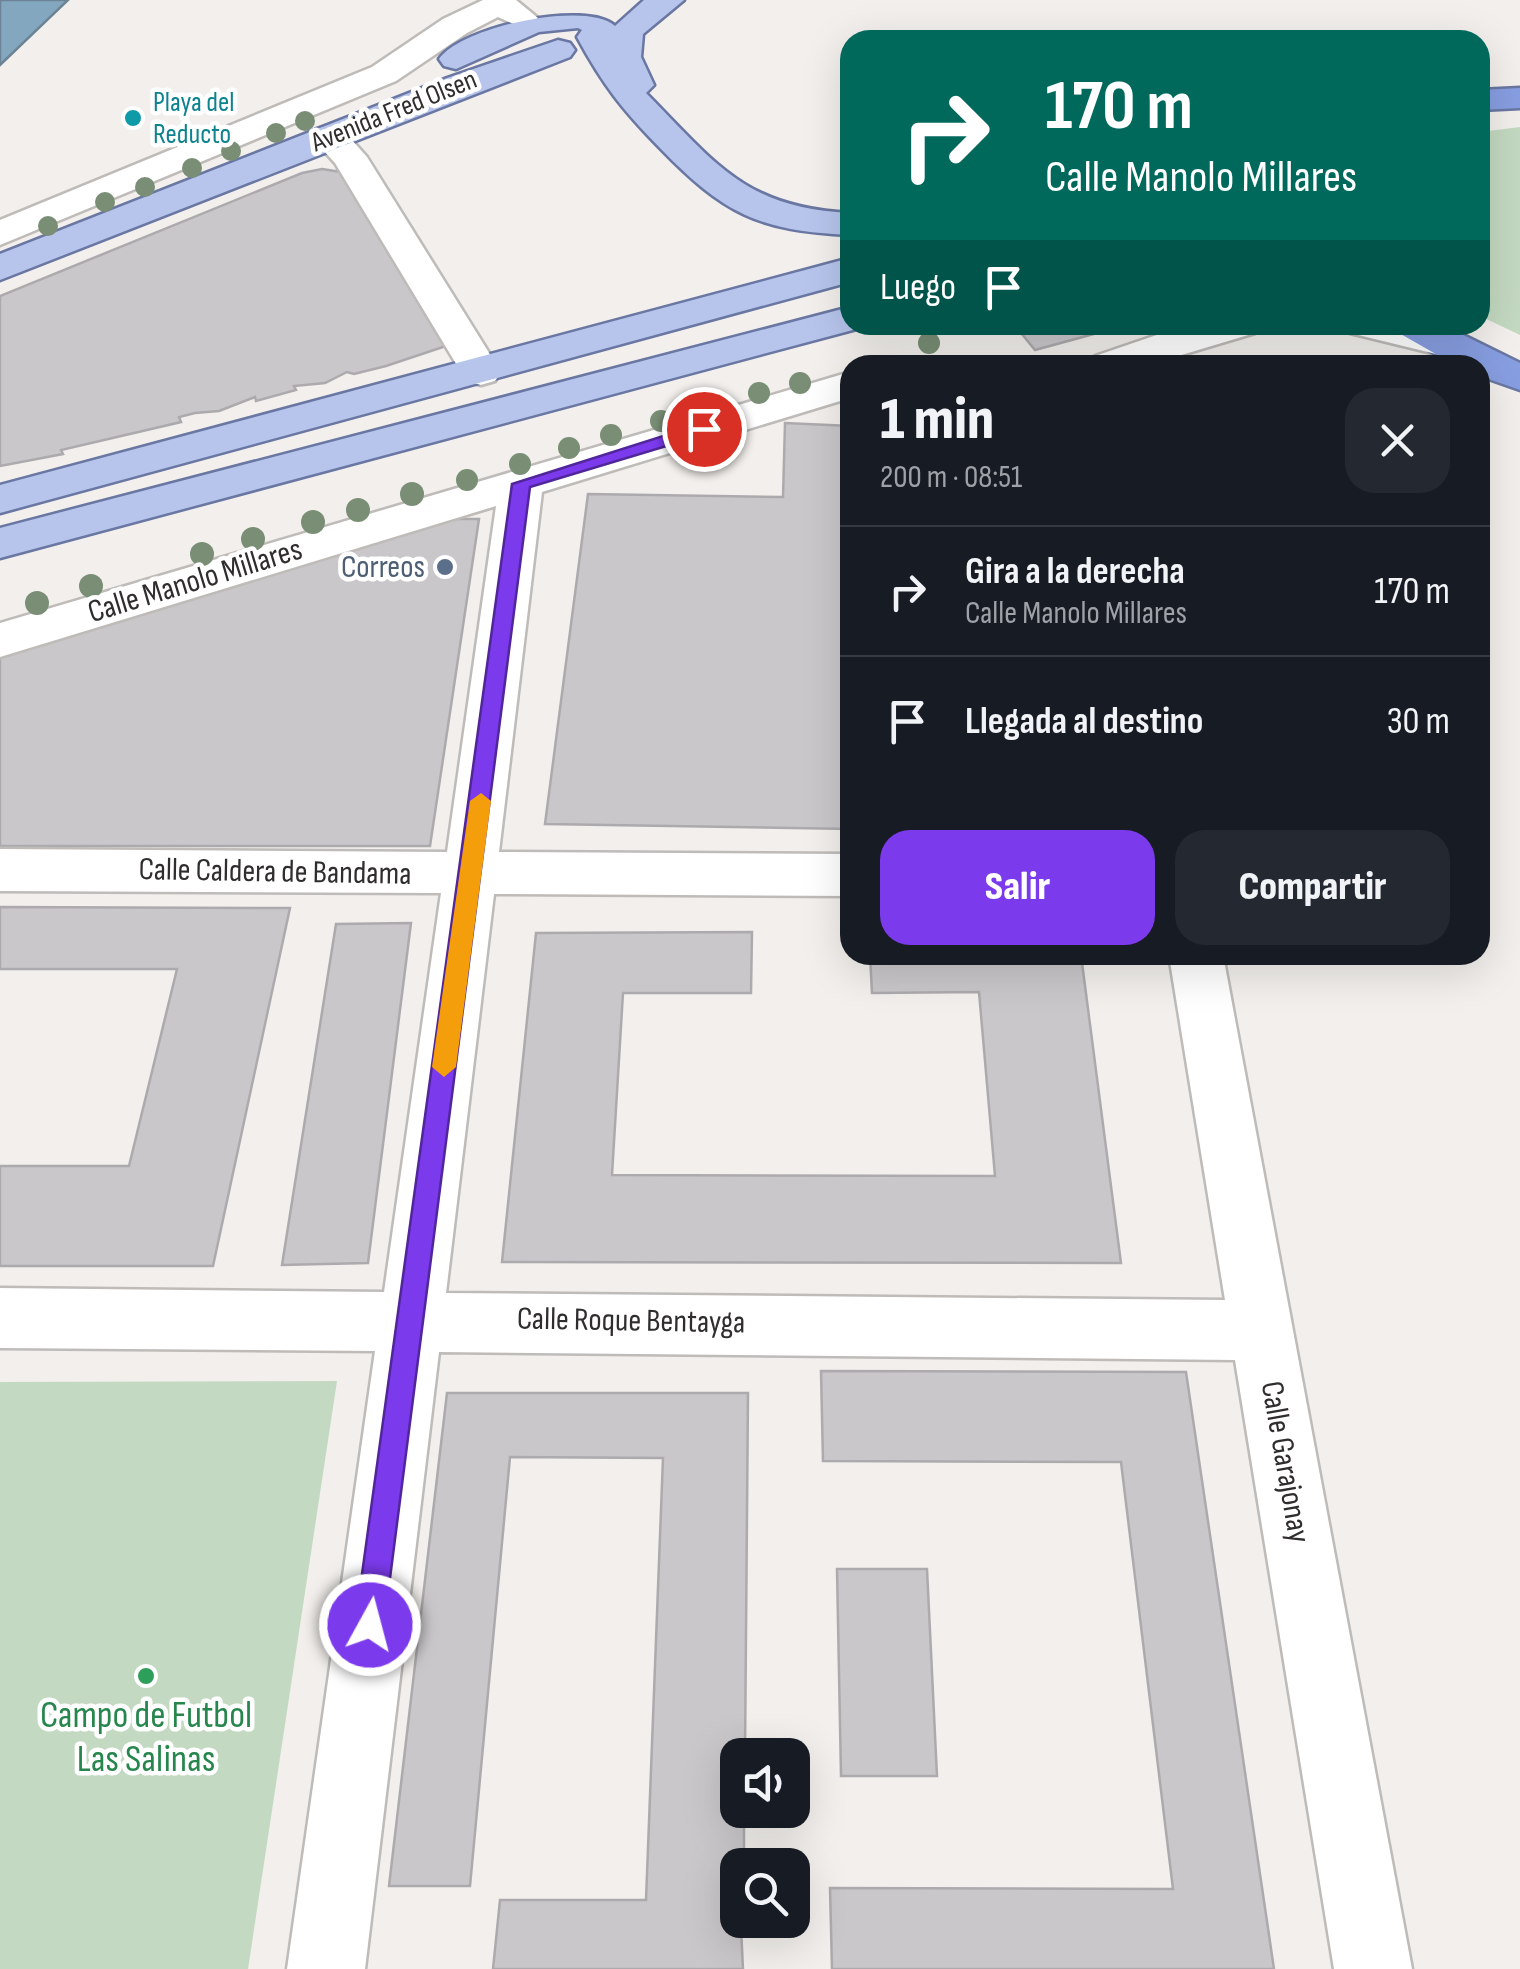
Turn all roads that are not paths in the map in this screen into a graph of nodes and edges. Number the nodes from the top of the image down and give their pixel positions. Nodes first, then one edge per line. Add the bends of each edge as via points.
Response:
1 (647, 0) edge
2 (668, 0) edge
3 (551, 17) edge
4 (558, 50) junction
5 (1520, 98) edge
6 (1490, 100) edge
7 (651, 114) junction
8 (329, 137) junction
9 (231, 174) junction
10 (840, 224) edge
11 (0, 234) edge
12 (0, 268) edge
13 (840, 273) edge
14 (840, 322) edge
15 (1194, 335) edge
16 (1430, 335) edge
17 (1137, 355) edge
18 (1472, 355) edge
19 (1490, 363) edge
20 (481, 372) junction
21 (1519, 377) edge
22 (840, 388) edge
23 (521, 484) junction
24 (0, 499) edge
25 (0, 543) edge
26 (0, 640) edge
27 (0, 870) edge
28 (472, 874) junction
29 (840, 875) edge
30 (1198, 965) edge
31 (0, 1318) edge
32 (408, 1318) junction
33 (1262, 1330) junction
34 (326, 1969) edge
35 (1373, 1969) edge

1 - 3 main road, Avenida Fred Olsen
2 - 7 main road via 633,24 622,49
3 - 4 main road, Avenida Fred Olsen
3 - 4 main road via 513,31 521,43
3 - 7 main road
3 - 9 main road, Avenida Fred Olsen
3 - 11 street via 455,26 384,74
4 - 8 main road, Avenida Fred Olsen
5 - 6 highway
7 - 10 main road via 717,186 802,222
8 - 9 main road, Avenida Fred Olsen
8 - 20 street via 349,157
9 - 12 main road, Avenida Fred Olsen
13 - 20 main road
14 - 25 main road
15 - 17 street
16 - 18 highway
19 - 21 highway
20 - 24 main road
22 - 23 street, Calle Manolo Millares
23 - 26 street, Calle Manolo Millares
23 - 28 street
27 - 28 street, Calle Caldera de Bandama
28 - 29 street, Calle Caldera de Bandama
28 - 32 street
30 - 33 street, Calle Garajonay
31 - 32 street, Calle Roque Bentayga
32 - 33 street, Calle Roque Bentayga
32 - 34 street
33 - 35 street, Calle Garajonay

